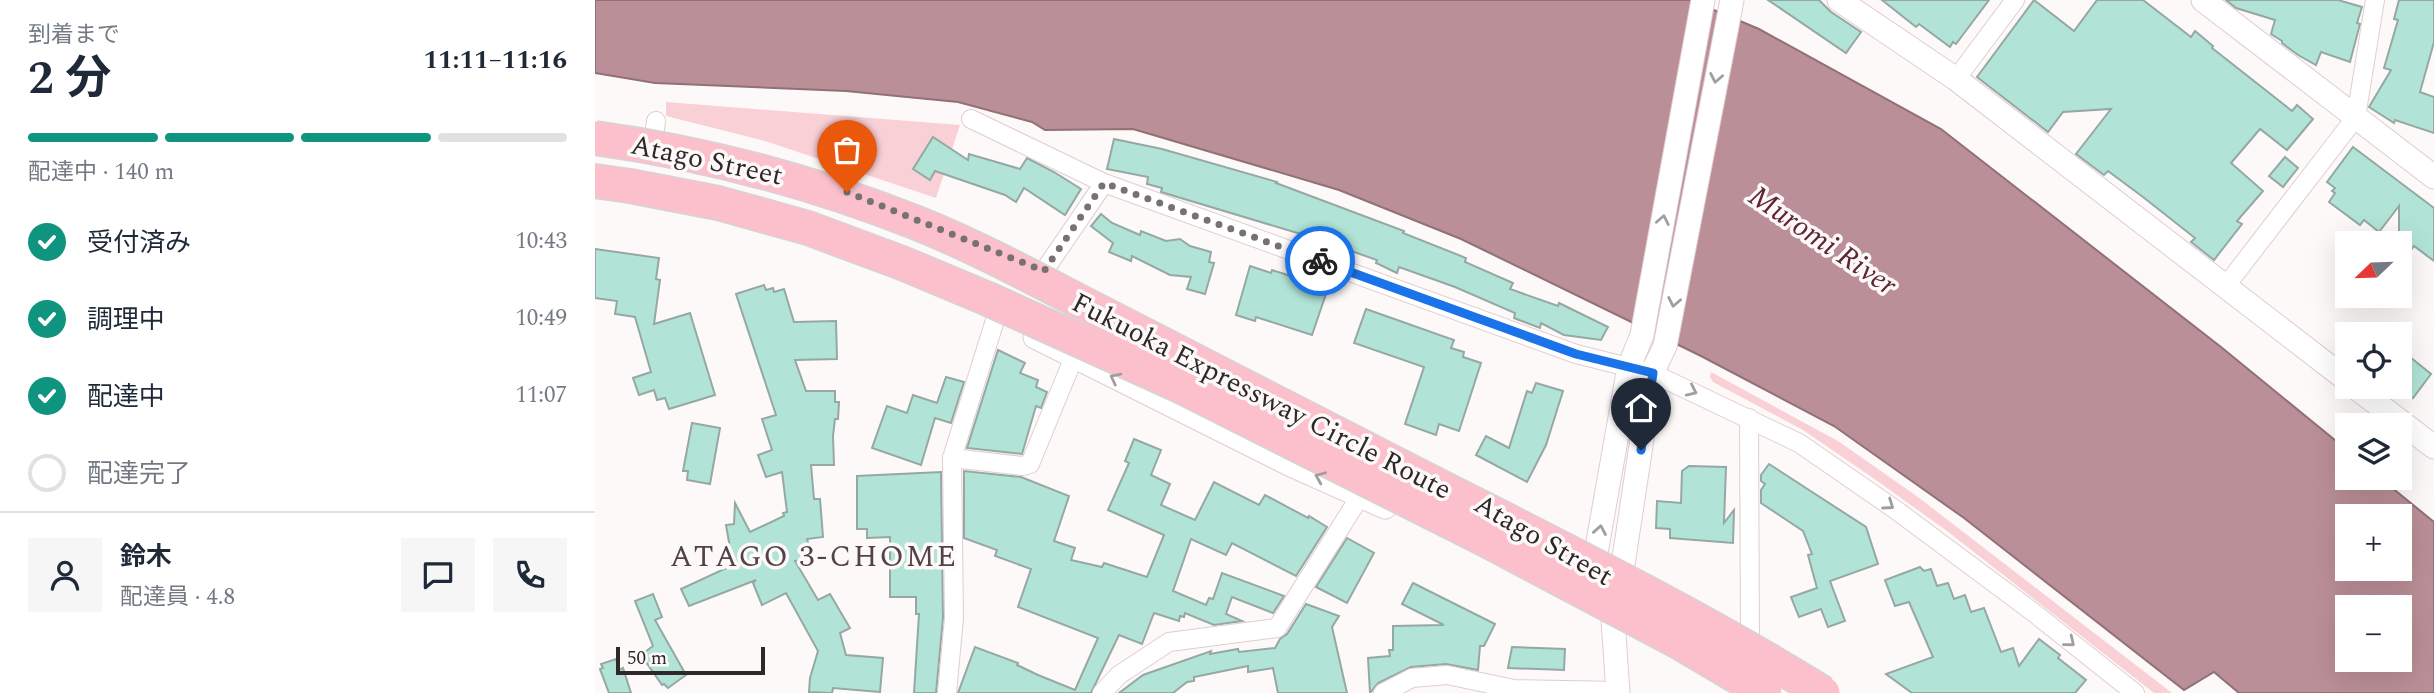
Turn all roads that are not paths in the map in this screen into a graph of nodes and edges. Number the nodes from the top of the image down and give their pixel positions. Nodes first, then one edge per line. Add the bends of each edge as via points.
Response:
1 (1703, 0) edge
2 (1839, 0) edge
3 (2015, 0) edge
4 (2203, 0) edge
5 (2375, 0) edge
6 (1730, 6) edge
7 (1956, 79) junction
8 (2356, 117) junction
9 (971, 119) dead end
10 (656, 121) dead end
11 (595, 138) edge
12 (653, 144) junction
13 (2434, 177) edge
14 (595, 181) edge
15 (1104, 183) junction
16 (1044, 271) junction
17 (2225, 287) junction
18 (996, 317) junction
19 (1074, 357) junction
20 (1629, 367) junction
21 (2335, 371) edge
22 (1653, 373) junction
23 (2371, 399) edge
24 (1749, 418) junction
25 (2434, 447) edge
26 (952, 458) junction
27 (1361, 495) junction
28 (1594, 564) junction
29 (1621, 583) junction
30 (1613, 619) junction
31 (1750, 649) junction
32 (1618, 692) edge
33 (947, 693) edge
34 (1102, 693) edge
35 (1383, 693) edge
36 (1754, 693) edge
37 (1765, 693) edge
38 (1823, 693) edge
39 (1829, 693) edge
40 (2135, 693) edge

20 -> 1 street via 1642,335
2 - 7 street
3 - 7 street
4 - 8 street
5 - 8 street
6 -> 22 street via 1665,346
7 - 17 street
8 - 13 street
8 - 17 street
9 - 15 street
10 - 12 street
11 - 12 street, Atago Street
11 - 38 highway, Fukuoka Expressway Circle Route, bridge via 738,165 821,188 921,225 1034,277 1498,516
12 - 16 street, Atago Street via 750,164 847,192
14 - 18 street, Atago Street via 741,210 831,239 918,275
14 - 37 highway, Fukuoka Expressway Circle Route, bridge via 718,202 808,228 988,299 1178,385 1486,540
15 - 16 street
15 - 20 street via 1576,354
16 - 28 street, Atago Street via 1197,354 1314,410
17 - 21 street
18 - 19 street, Atago Street
18 - 26 street
19 - 26 street via 1030,464
27 -> 19 street, Atago Street
20 - 22 street
28 -> 20 street
22 -> 24 street
22 - 29 street
23 - 25 street
24 - 31 street
24 -> 40 street via 1798,443 1896,510
26 - 33 street via 954,618
27 - 30 street, Atago Street
27 - 34 street via 1277,628 1169,642 1119,675
28 - 29 street, Atago Street
28 - 30 street
29 - 30 street
29 - 31 street, Atago Street
30 - 32 street
30 - 36 street, Atago Street
31 - 39 street, Atago Street
32 - 35 street via 1514,689 1447,675 1412,678

